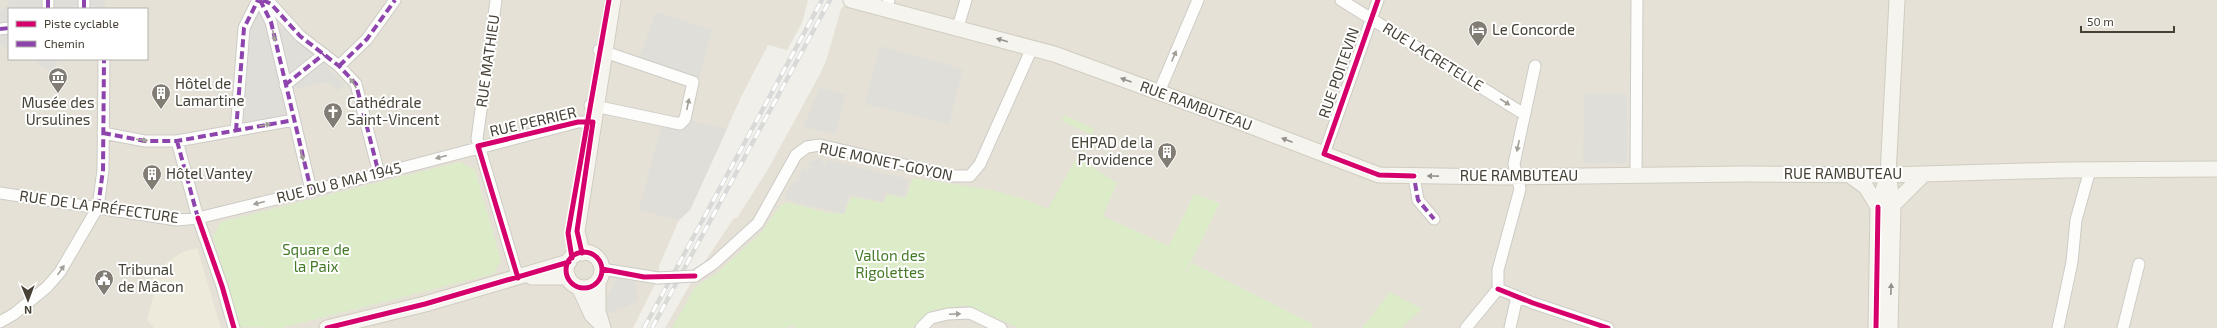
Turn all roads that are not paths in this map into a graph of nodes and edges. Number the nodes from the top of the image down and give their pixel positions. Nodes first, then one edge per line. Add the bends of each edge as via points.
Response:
1 (259, 0) edge
2 (263, 0) edge
3 (395, 0) edge
4 (496, 0) edge
5 (614, 0) edge
6 (850, 0) edge
7 (966, 0) edge
8 (1198, 0) edge
9 (1341, 0) edge
10 (1378, 0) edge
11 (1637, 0) edge
12 (1897, 0) edge
13 (888, 5) edge
14 (1371, 19) junction
15 (958, 27) junction
16 (1032, 48) junction
17 (602, 51) junction
18 (324, 54) junction
19 (104, 60) edge
20 (339, 66) junction
21 (1535, 66) dead end
22 (285, 85) junction
23 (1159, 92) junction
24 (593, 106) junction
25 (1524, 114) junction
26 (294, 120) junction
27 (593, 122) junction
28 (236, 131) junction
29 (104, 133) junction
30 (176, 141) junction
31 (478, 146) junction
32 (1324, 154) junction
33 (2217, 169) edge
34 (2090, 170) junction
35 (379, 174) junction
36 (1848, 174) junction
37 (1924, 174) junction
38 (1636, 175) junction
39 (1888, 175) junction
40 (1518, 176) junction
41 (1415, 183) dead end
42 (311, 190) junction
43 (0, 192) edge
44 (1893, 205) junction
45 (98, 207) junction
46 (1878, 208) junction
47 (198, 218) junction
48 (1434, 219) dead end
49 (582, 252) junction
50 (2138, 264) dead end
51 (572, 275) junction
52 (600, 275) junction
53 (520, 277) junction
54 (1498, 289) junction
55 (1517, 297) junction
56 (0, 322) edge
57 (602, 326) edge
58 (234, 328) edge
59 (327, 328) edge
60 (921, 328) edge
61 (1001, 328) edge
62 (1466, 328) edge
63 (1510, 328) edge
64 (1608, 328) edge
65 (1876, 328) edge
66 (1890, 328) edge
67 (2058, 328) edge
68 (2122, 328) edge

1 -> 22 street via 271,22
1 - 28 street via 244,28
2 - 18 street via 271,4 300,36
3 - 20 street via 367,39
4 - 31 street, RUE MATHIEU
5 - 17 street
6 - 13 street, RUE RAMBUTEAU
7 - 15 street
23 -> 8 street
9 - 14 street, RUE LACRETELLE
10 - 14 street, RUE POITEVIN
11 - 38 street
12 - 39 street
13 - 15 street, RUE RAMBUTEAU
14 -> 25 street, RUE LACRETELLE
14 - 32 street, RUE POITEVIN
16 -> 15 street, RUE RAMBUTEAU
23 -> 16 street, RUE RAMBUTEAU
16 - 52 street, RUE MONET-GOYON, bridge via 980,164 970,176 960,177 820,145 807,147 796,155 758,223 713,264 695,276 658,278
17 - 24 street
24 -> 17 street via 680,124 685,119 693,82
18 - 20 street
18 - 22 street
19 - 29 street
35 -> 20 street via 356,84
21 - 25 street
22 - 26 street
32 -> 23 street, RUE RAMBUTEAU
24 - 27 street
25 -> 40 street via 1514,164
28 -> 26 street
26 -> 42 street
27 - 31 street, RUE PERRIER via 578,122
27 - 49 street via 577,231
28 - 30 street
29 -> 30 street via 145,141
29 - 45 street
30 - 47 street
31 -> 35 street, RUE DU 8 MAI 1945
31 - 53 street, RUE MATHIEU
40 -> 32 street, RUE RAMBUTEAU via 1379,175
33 - 34 street, RUE RAMBUTEAU
34 - 37 street, RUE RAMBUTEAU
34 - 67 street via 2076,220 2072,262
35 - 42 street, RUE DU 8 MAI 1945
36 - 38 street, RUE RAMBUTEAU
36 - 39 street, RUE RAMBUTEAU
36 - 46 street via 1866,188
37 - 39 street, RUE RAMBUTEAU
37 - 44 street
38 - 40 street, RUE RAMBUTEAU
39 - 44 street
39 - 46 street
40 - 54 street via 1520,189 1498,270
41 - 48 street via 1418,200
42 -> 47 street, RUE DU 8 MAI 1945
43 - 45 street, RUE DE LA PRÉFECTURE
66 -> 44 street
45 - 47 street, RUE DE LA PRÉFECTURE via 177,220
56 -> 45 street via 47,287 60,272
46 - 65 street
47 - 58 street
49 - 51 street via 576,254
49 - 52 street via 598,258
50 - 68 street
51 - 52 street via 589,287
51 - 53 street via 540,269
51 - 57 street via 592,315
52 - 57 street via 598,311
53 - 59 street
54 - 55 street
54 - 62 street
55 - 63 street
55 - 64 street
60 -> 61 street via 931,318 970,313

